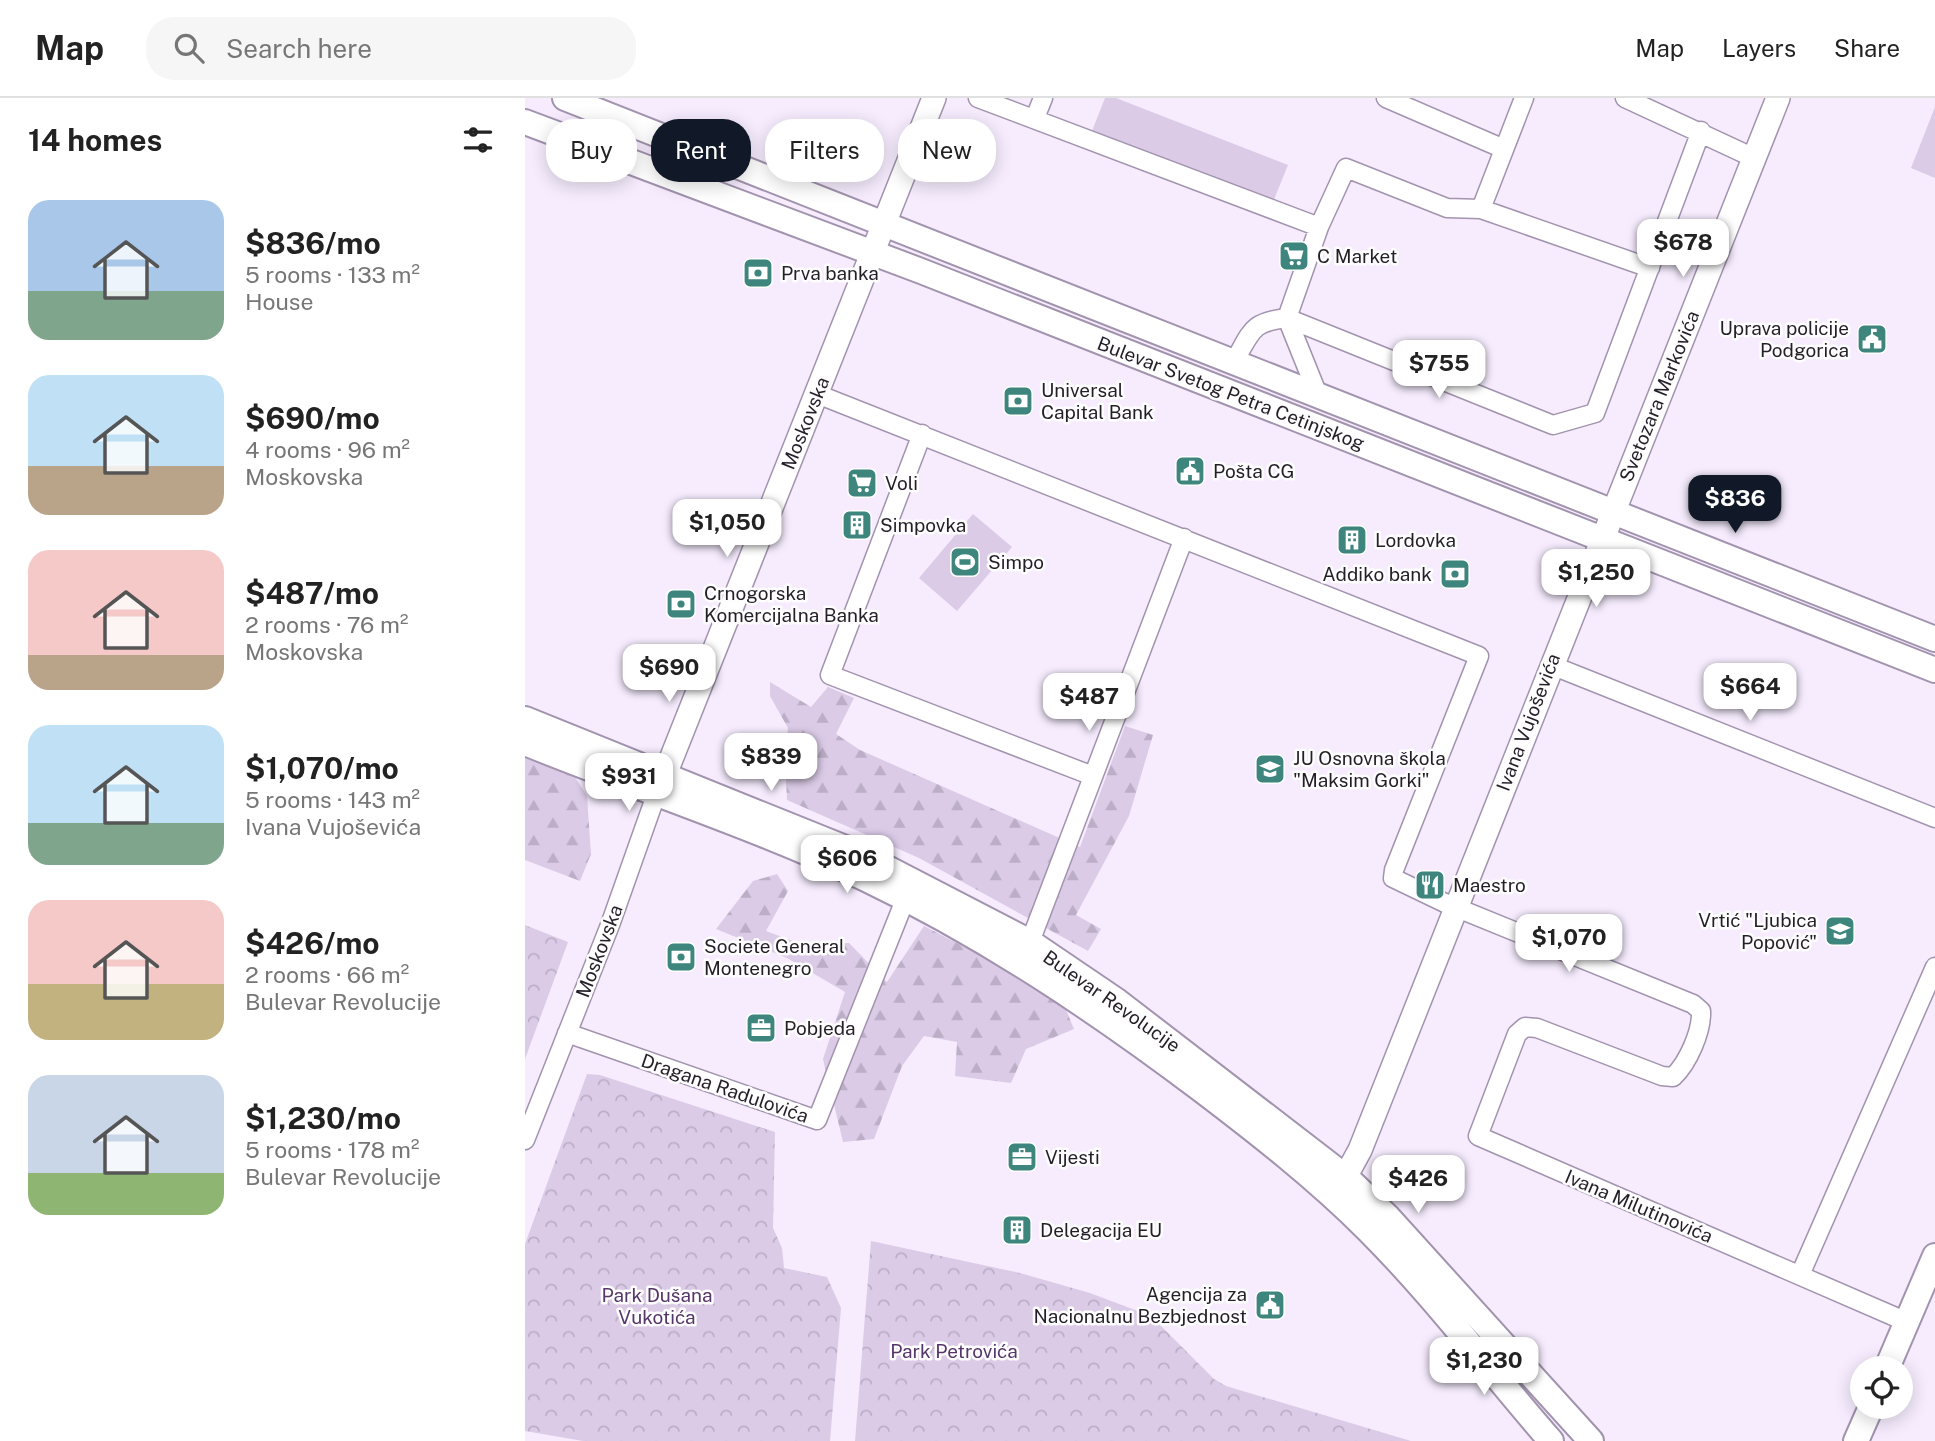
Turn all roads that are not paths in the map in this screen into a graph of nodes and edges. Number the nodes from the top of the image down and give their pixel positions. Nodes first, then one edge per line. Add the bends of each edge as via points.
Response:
1 (565, 98) edge
2 (934, 98) edge
3 (978, 98) edge
4 (1043, 98) edge
5 (1385, 98) edge
6 (1524, 98) edge
7 (1625, 98) edge
8 (1778, 98) edge
9 (1035, 118) junction
10 (525, 121) edge
11 (1701, 131) junction
12 (1504, 149) junction
13 (1754, 158) junction
14 (1481, 209) junction
15 (886, 222) junction
16 (1319, 227) junction
17 (873, 253) junction
18 (1650, 268) junction
19 (1287, 318) junction
20 (1235, 360) junction
21 (817, 394) junction
22 (1318, 395) junction
23 (922, 434) junction
24 (1612, 510) junction
25 (1600, 537) junction
26 (1184, 538) junction
27 (1935, 639) edge
28 (1551, 665) junction
29 (1935, 670) edge
30 (525, 719) edge
31 (525, 743) edge
32 (1093, 776) junction
33 (661, 785) junction
34 (1935, 818) edge
35 (905, 900) junction
36 (1455, 906) junction
37 (1030, 942) junction
38 (1935, 967) edge
39 (567, 1033) junction
40 (525, 1139) edge
41 (1340, 1188) junction
42 (1935, 1256) edge
43 (1800, 1275) junction
44 (1907, 1322) junction
45 (1892, 1356) edge
46 (1866, 1419) edge
47 (1551, 1441) edge
48 (1591, 1441) edge
49 (1856, 1441) edge

1 - 15 main road, Bulevar Svetog Petra Cetinjskog
2 - 15 street, Moskovska
3 - 9 street
4 - 9 street
5 - 12 street
6 - 12 street
7 - 11 street
8 - 13 street, Svetozara Markovića
9 - 16 street
10 - 17 main road, Bulevar Svetog Petra Cetinjskog
11 - 13 street
11 - 18 street
12 - 14 street
13 - 24 street, Svetozara Markovića
14 - 16 street via 1447,208 1346,168
14 - 18 street
15 - 17 street, Moskovska
15 - 20 main road, Bulevar Svetog Petra Cetinjskog
16 - 19 street
17 - 21 street, Moskovska
17 - 25 main road, Bulevar Svetog Petra Cetinjskog
18 - 19 street via 1595,413 1553,425
19 - 20 street via 1256,326
19 - 22 street, Bulevar Svetog Petra Cetinjskog
20 - 22 main road, Bulevar Svetog Petra Cetinjskog
21 - 23 street
21 - 33 street, Moskovska
22 - 24 main road, Bulevar Svetog Petra Cetinjskog
23 - 26 street
23 - 32 street via 830,675
24 - 25 street, Svetozara Markovića
24 - 27 main road, Bulevar Svetog Petra Cetinjskog
25 - 28 street, Ivana Vujoševića
25 - 29 main road, Bulevar Svetog Petra Cetinjskog
26 - 32 street
26 - 36 street via 1479,656 1393,874 1396,881
28 - 34 street
28 - 36 street, Ivana Vujoševića
30 - 33 main road, Bulevar Revolucije
31 - 33 main road, Bulevar Revolucije
32 - 37 street
33 - 35 main road, Bulevar Revolucije
33 - 37 main road, Bulevar Revolucije via 860,853
33 - 39 street, Moskovska
35 - 39 street, Dragana Radulovića via 817,1120
35 - 41 main road, Bulevar Revolucije via 985,943 1100,1015
36 - 41 street, Ivana Vujoševića
36 - 43 street, Ivana Milutinovića via 1701,1011 1702,1021 1673,1077 1525,1027 1517,1034 1478,1136
37 - 41 main road, Bulevar Revolucije via 1138,1016
38 - 43 street
39 - 40 street, Moskovska
41 - 47 main road, Bulevar Revolucije via 1389,1253
41 - 48 main road, Bulevar Revolucije via 1388,1217
42 - 44 main road
43 - 44 street, Ivana Milutinovića
44 - 45 main road
46 - 49 main road

